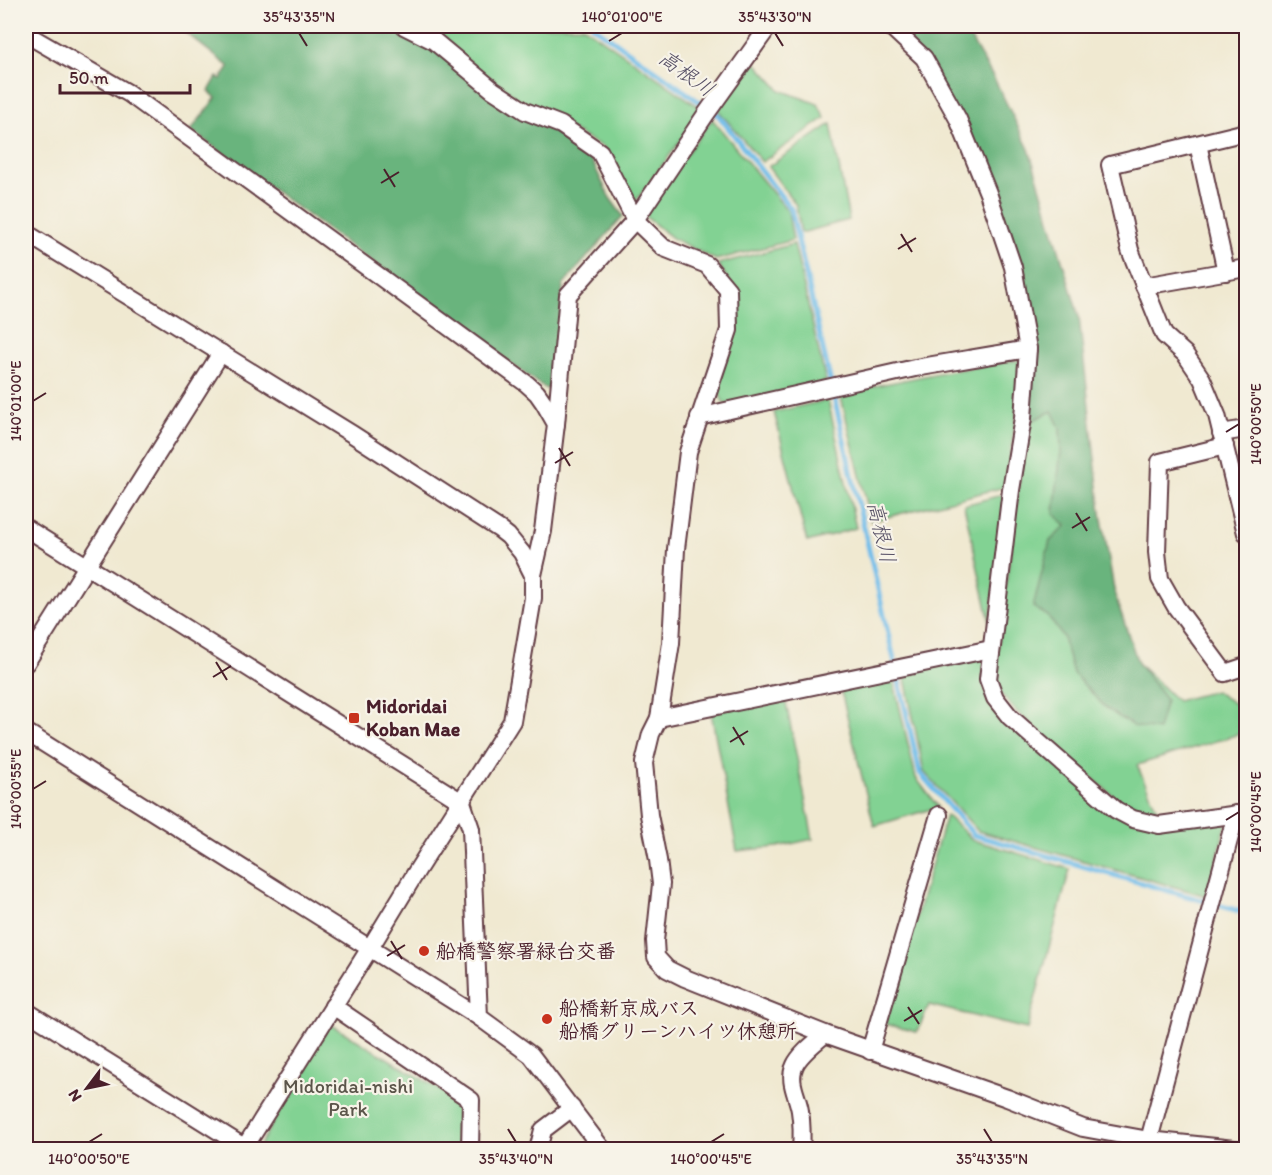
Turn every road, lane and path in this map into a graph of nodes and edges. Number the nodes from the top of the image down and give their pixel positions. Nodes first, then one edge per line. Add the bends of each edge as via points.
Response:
1 (404, 26) edge
2 (769, 26) edge
3 (890, 26) edge
4 (26, 34) edge
5 (1246, 132) edge
6 (1198, 144) junction
7 (635, 220) junction
8 (26, 232) edge
9 (1246, 268) edge
10 (1226, 272) junction
11 (1144, 286) junction
12 (1029, 349) junction
13 (221, 353) junction
14 (699, 417) junction
15 (556, 424) junction
16 (1246, 429) edge
17 (1223, 440) junction
18 (26, 528) edge
19 (1246, 533) edge
20 (87, 566) junction
21 (533, 575) junction
22 (991, 649) junction
23 (26, 663) edge
24 (1246, 666) edge
25 (659, 717) junction
26 (26, 732) edge
27 (462, 802) junction
28 (1241, 813) edge
29 (939, 815) dead end
30 (370, 948) junction
31 (333, 1005) junction
32 (26, 1011) edge
33 (479, 1017) junction
34 (825, 1034) junction
35 (870, 1051) junction
36 (572, 1108) junction
37 (1149, 1140) junction
38 (243, 1148) edge
39 (470, 1149) edge
40 (538, 1149) edge
41 (603, 1149) edge
42 (801, 1149) edge
43 (1244, 1149) edge

1 - 7 street via 434,40 493,90 525,111 561,125 600,152
2 - 7 street
3 - 12 street via 924,58 958,119 1012,267
4 - 15 street via 128,93 527,384
5 - 6 street
6 - 10 street
6 - 11 street via 1110,165 1130,250
7 - 14 street via 664,248 707,265 728,290 729,330
7 - 15 street via 568,295
8 - 13 street
9 - 10 street
10 - 11 street
11 - 17 street via 1164,335 1185,354 1202,379
12 - 14 street via 915,368
12 - 22 street
13 - 20 street
13 - 21 street via 499,529 522,553
14 - 25 street via 688,452 676,549 671,643
15 - 21 street via 543,531
16 - 17 street
17 - 19 street
17 - 24 street via 1160,462 1160,579 1225,673
18 - 20 street
20 - 23 street
20 - 27 street
21 - 27 street via 533,598 512,721
22 - 25 street
22 - 28 street via 988,679 994,698 1010,717 1116,810 1159,825
25 - 34 street via 644,763 662,884 654,941 656,957 667,969 685,978
26 - 30 street
27 - 30 street
27 - 33 street via 471,829
28 - 37 street
29 - 35 street
30 - 31 street
30 - 33 street
31 - 38 street
31 - 39 street via 471,1100
32 - 38 street
33 - 36 street via 531,1055
34 - 35 street
34 - 42 street via 794,1067 792,1086 800,1108
35 - 37 street via 1083,1128
36 - 40 street via 543,1130
36 - 41 street
37 - 43 street

